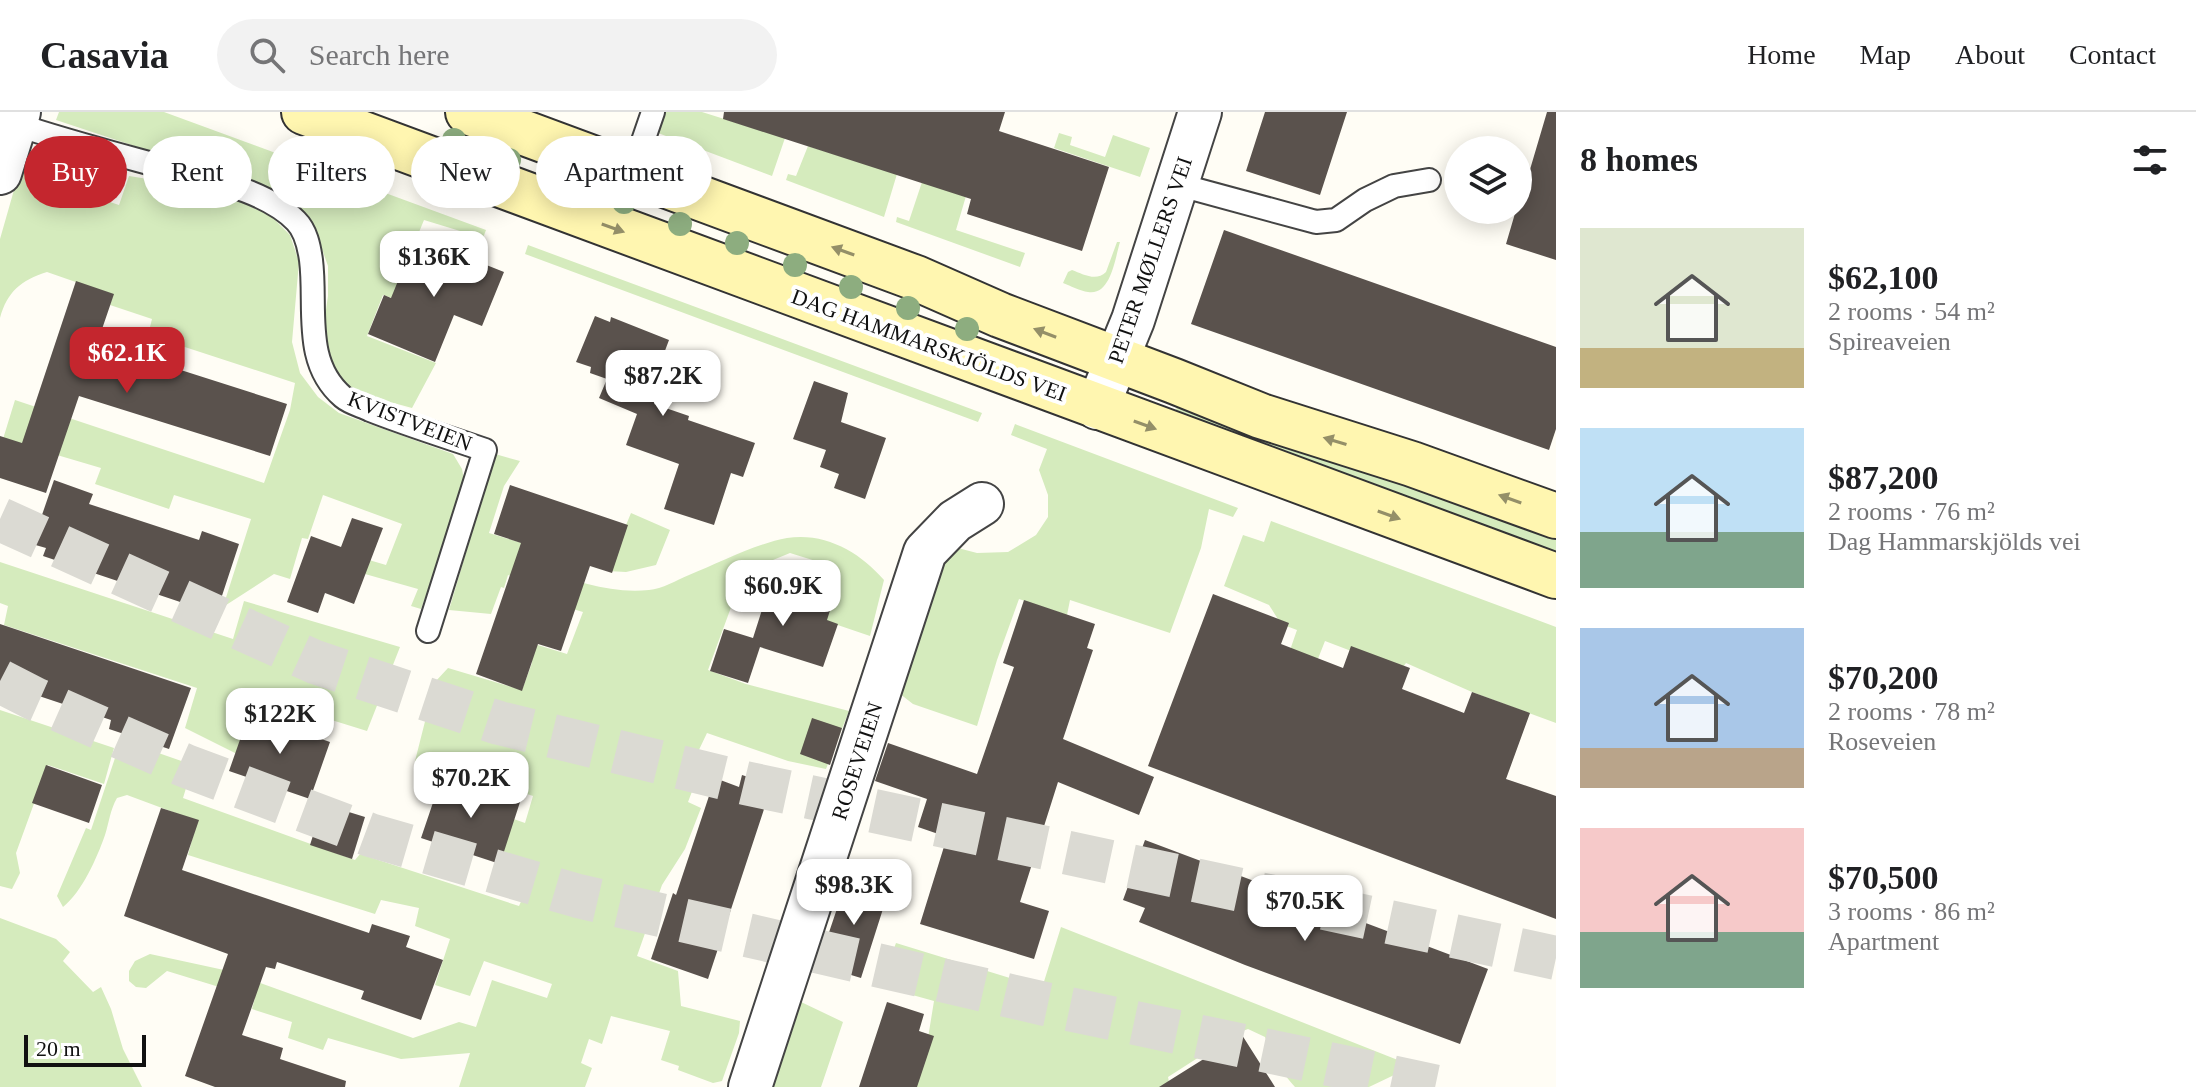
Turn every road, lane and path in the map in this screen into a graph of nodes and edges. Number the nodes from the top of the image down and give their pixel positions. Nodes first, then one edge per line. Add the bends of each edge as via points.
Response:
1 (304, 112) edge
2 (468, 112) edge
3 (653, 112) edge
4 (1200, 112) edge
5 (17, 118) edge
6 (645, 136) edge
7 (536, 137) edge
8 (0, 173) edge
9 (1429, 180) dead end
10 (1176, 184) junction
11 (712, 203) edge
12 (1118, 360) junction
13 (1097, 408) junction
14 (982, 504) dead end
15 (1556, 516) edge
16 (1556, 576) edge
17 (428, 631) dead end
18 (750, 1087) edge

1 -> 13 main road, DAG HAMMARSKJÖLDS VEI
2 - 7 main road
3 - 6 lane
4 - 10 street, PETER MØLLERS VEI
5 - 8 street
5 - 17 lane, KVISTVEIEN via 225,184 269,202 295,220 309,248 317,359 344,399 485,450
9 - 10 lane via 1394,186 1336,220 1316,222
10 - 12 street, PETER MØLLERS VEI
12 -> 11 main road
12 - 13 street, PETER MØLLERS VEI
15 -> 12 main road via 1261,416
13 -> 16 main road, DAG HAMMARSKJÖLDS VEI
14 - 18 street, ROSEVEIEN via 955,521 925,552

